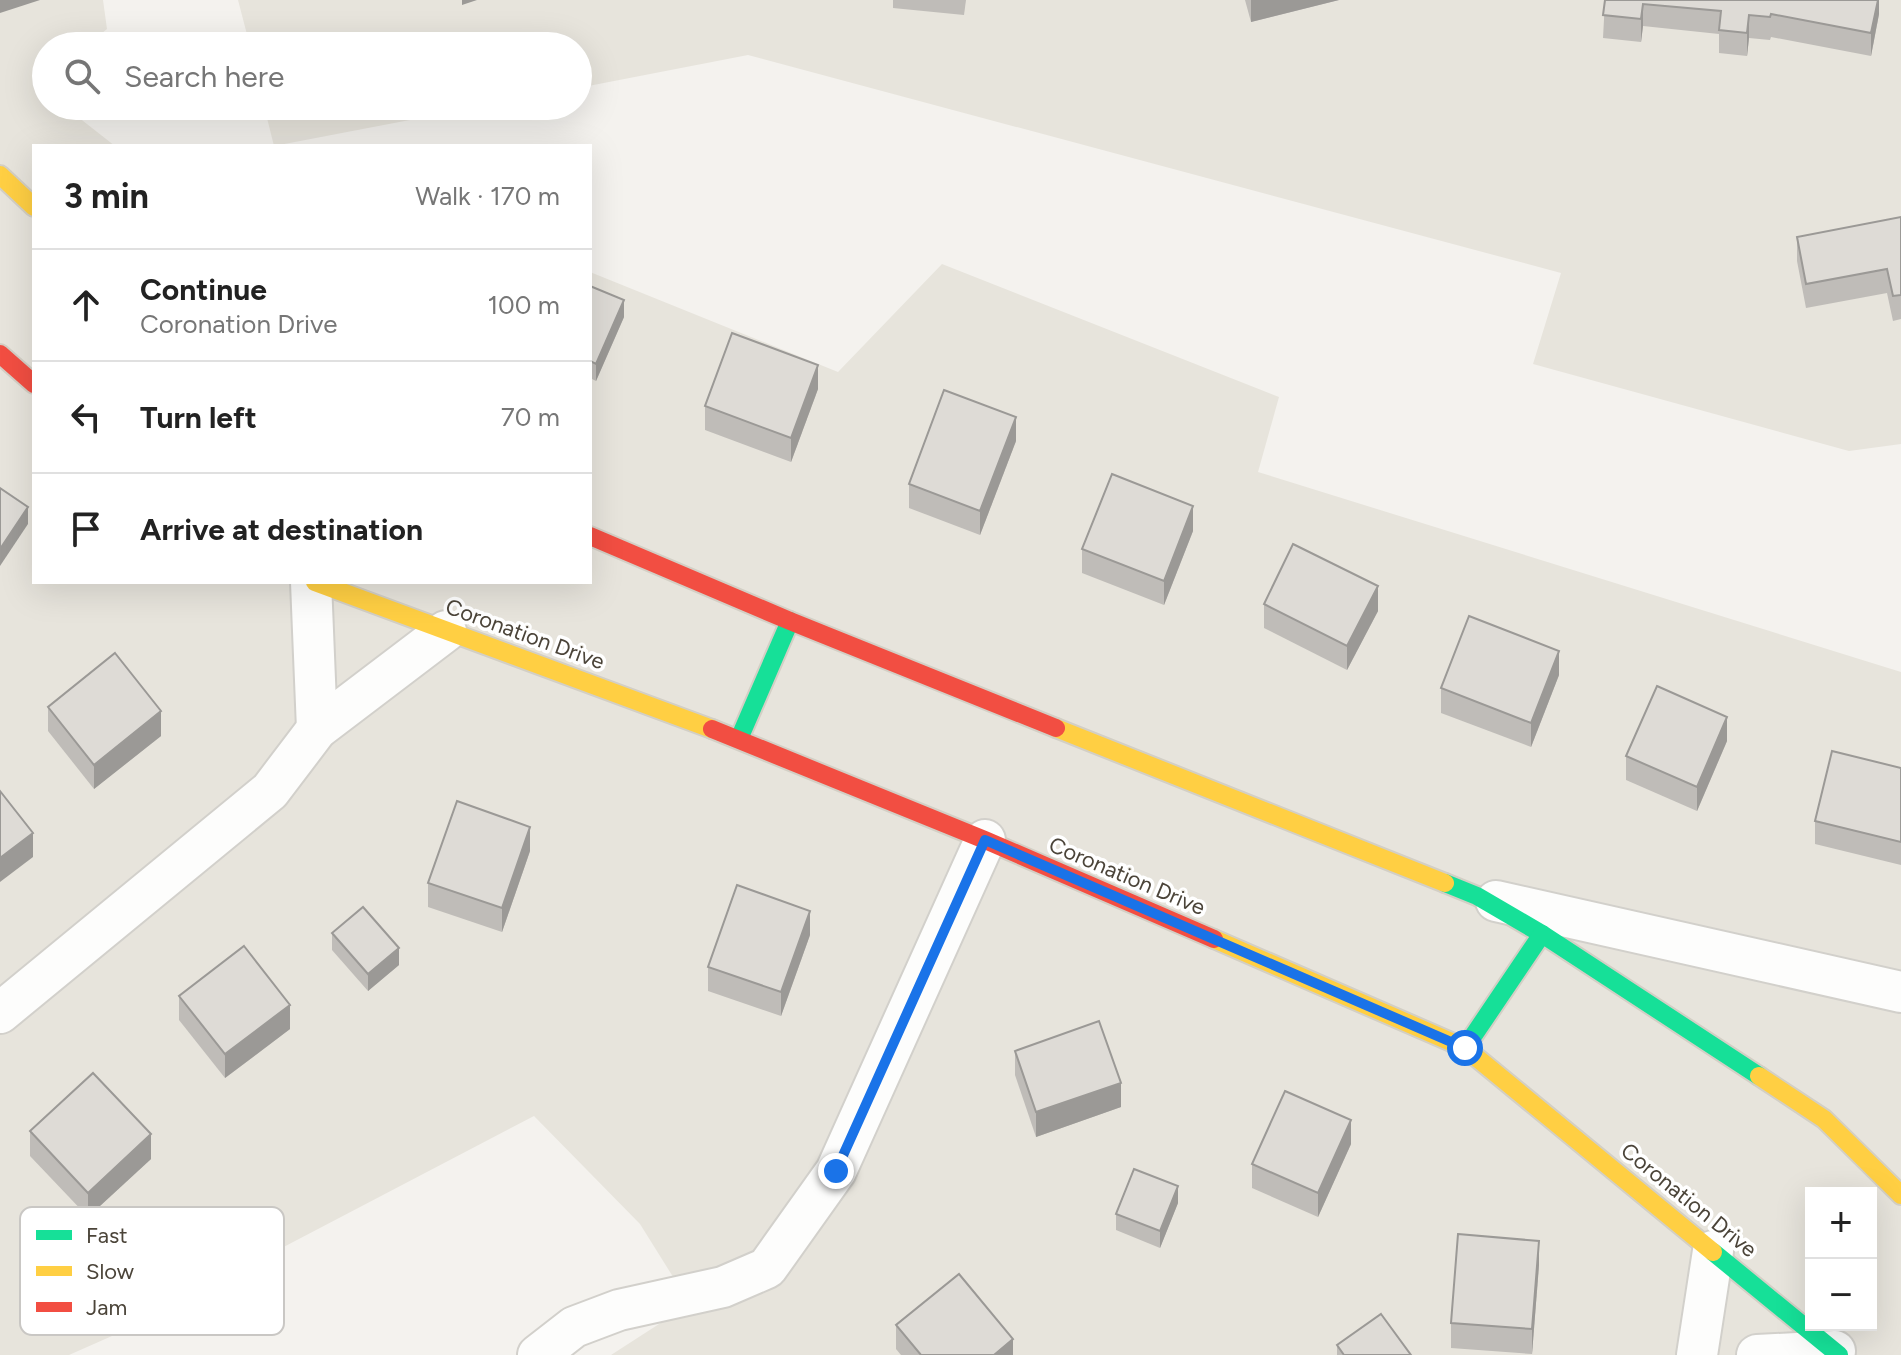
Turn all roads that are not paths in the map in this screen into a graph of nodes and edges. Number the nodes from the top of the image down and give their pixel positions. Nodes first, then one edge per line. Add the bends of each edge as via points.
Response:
1 (0, 175) edge
2 (32, 205) edge
3 (0, 354) edge
4 (32, 382) edge
5 (592, 537) edge
6 (313, 584) edge
7 (318, 584) edge
8 (790, 621) junction
9 (446, 631) junction
10 (317, 729) junction
11 (739, 739) junction
12 (985, 840) junction
13 (1477, 896) junction
14 (1542, 934) junction
15 (1901, 992) edge
16 (0, 1013) edge
17 (1465, 1048) junction
18 (1901, 1195) edge
19 (1713, 1251) junction
20 (1837, 1353) edge
21 (538, 1355) edge
22 (1697, 1355) edge
23 (1757, 1355) edge

1 - 2 street
3 - 4 street
5 - 8 street
6 - 10 street
7 - 9 street, Coronation Drive
8 - 11 street
8 - 13 street
9 - 10 street
9 - 11 street, Coronation Drive
10 - 16 street via 270,791
11 - 12 street, Coronation Drive
12 - 17 street, Coronation Drive
12 - 21 street via 836,1171 767,1268 723,1287 608,1314 574,1327
13 - 14 street
13 - 15 street
14 - 17 street
14 - 18 street via 1824,1119
17 - 19 street, Coronation Drive
19 - 20 street, Coronation Drive
19 - 22 street
20 - 23 street

